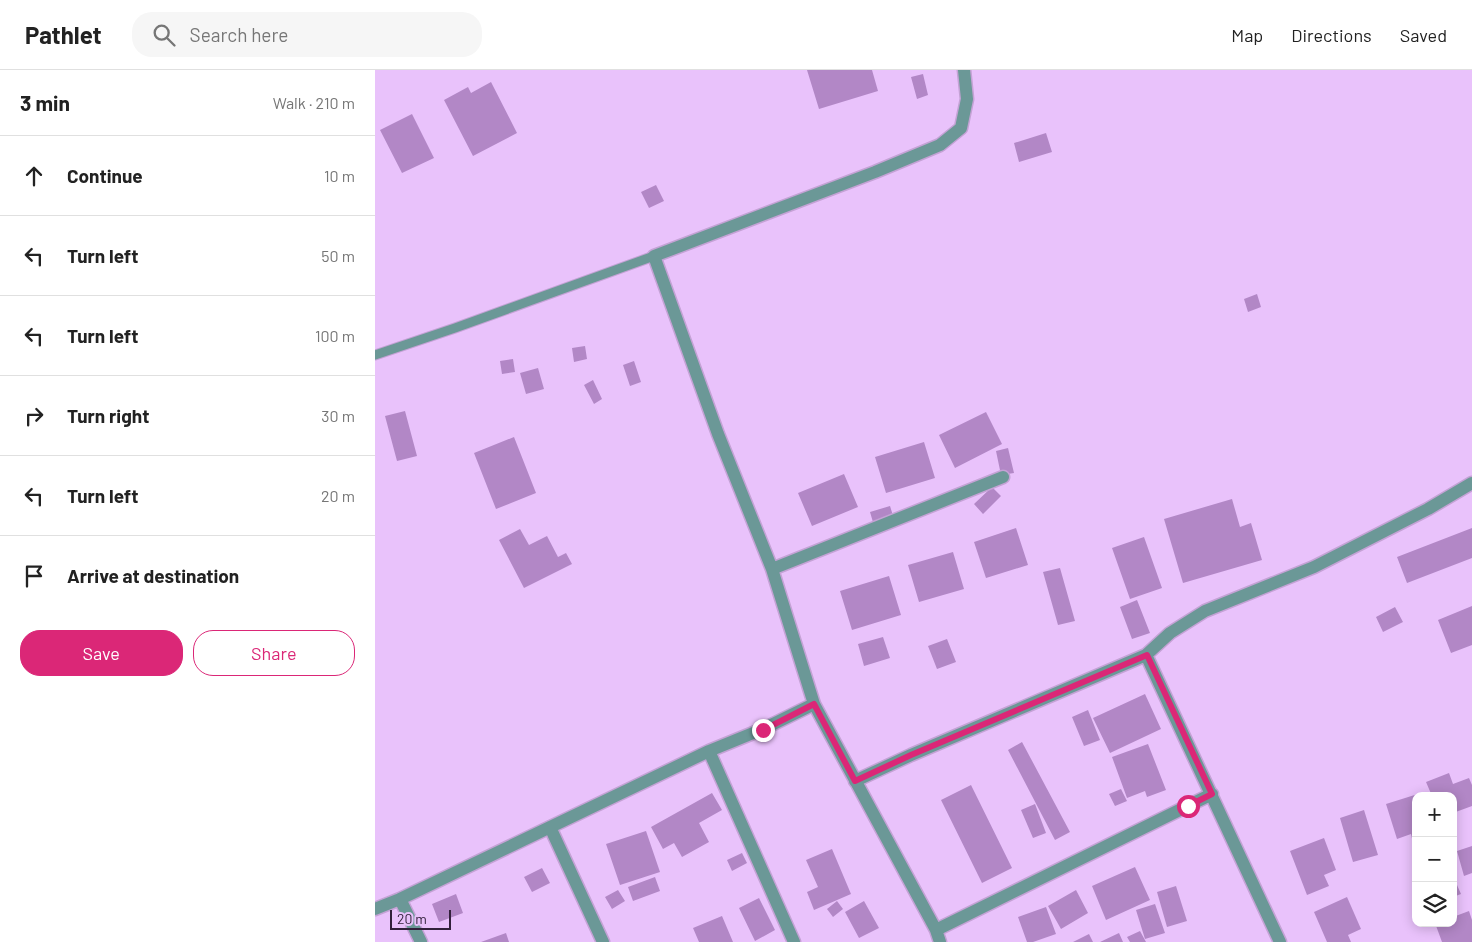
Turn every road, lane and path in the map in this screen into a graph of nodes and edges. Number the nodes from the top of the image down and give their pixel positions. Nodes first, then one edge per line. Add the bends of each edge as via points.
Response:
1 (963, 70) edge
2 (654, 256) junction
3 (375, 355) edge
4 (1003, 477) dead end
5 (1472, 483) edge
6 (772, 569) junction
7 (1147, 655) junction
8 (814, 704) junction
9 (709, 751) junction
10 (855, 781) junction
11 (1212, 794) junction
12 (550, 827) junction
13 (400, 899) junction
14 (375, 909) edge
15 (938, 936) edge
16 (421, 942) edge
17 (603, 942) edge
18 (795, 942) edge
19 (1280, 942) edge

1 - 2 street via 967,99 961,128 940,145
2 - 3 lane
2 - 6 street via 718,434
4 - 6 street
5 - 7 street via 1314,567 1205,610 1171,633
6 - 8 street
7 - 10 street
7 - 11 street
8 - 9 street via 763,730
8 - 10 street
9 - 12 street
9 - 18 street
10 - 15 street
11 - 15 street
11 - 19 street
12 - 13 street
12 - 17 street
13 - 14 street
13 - 16 street

